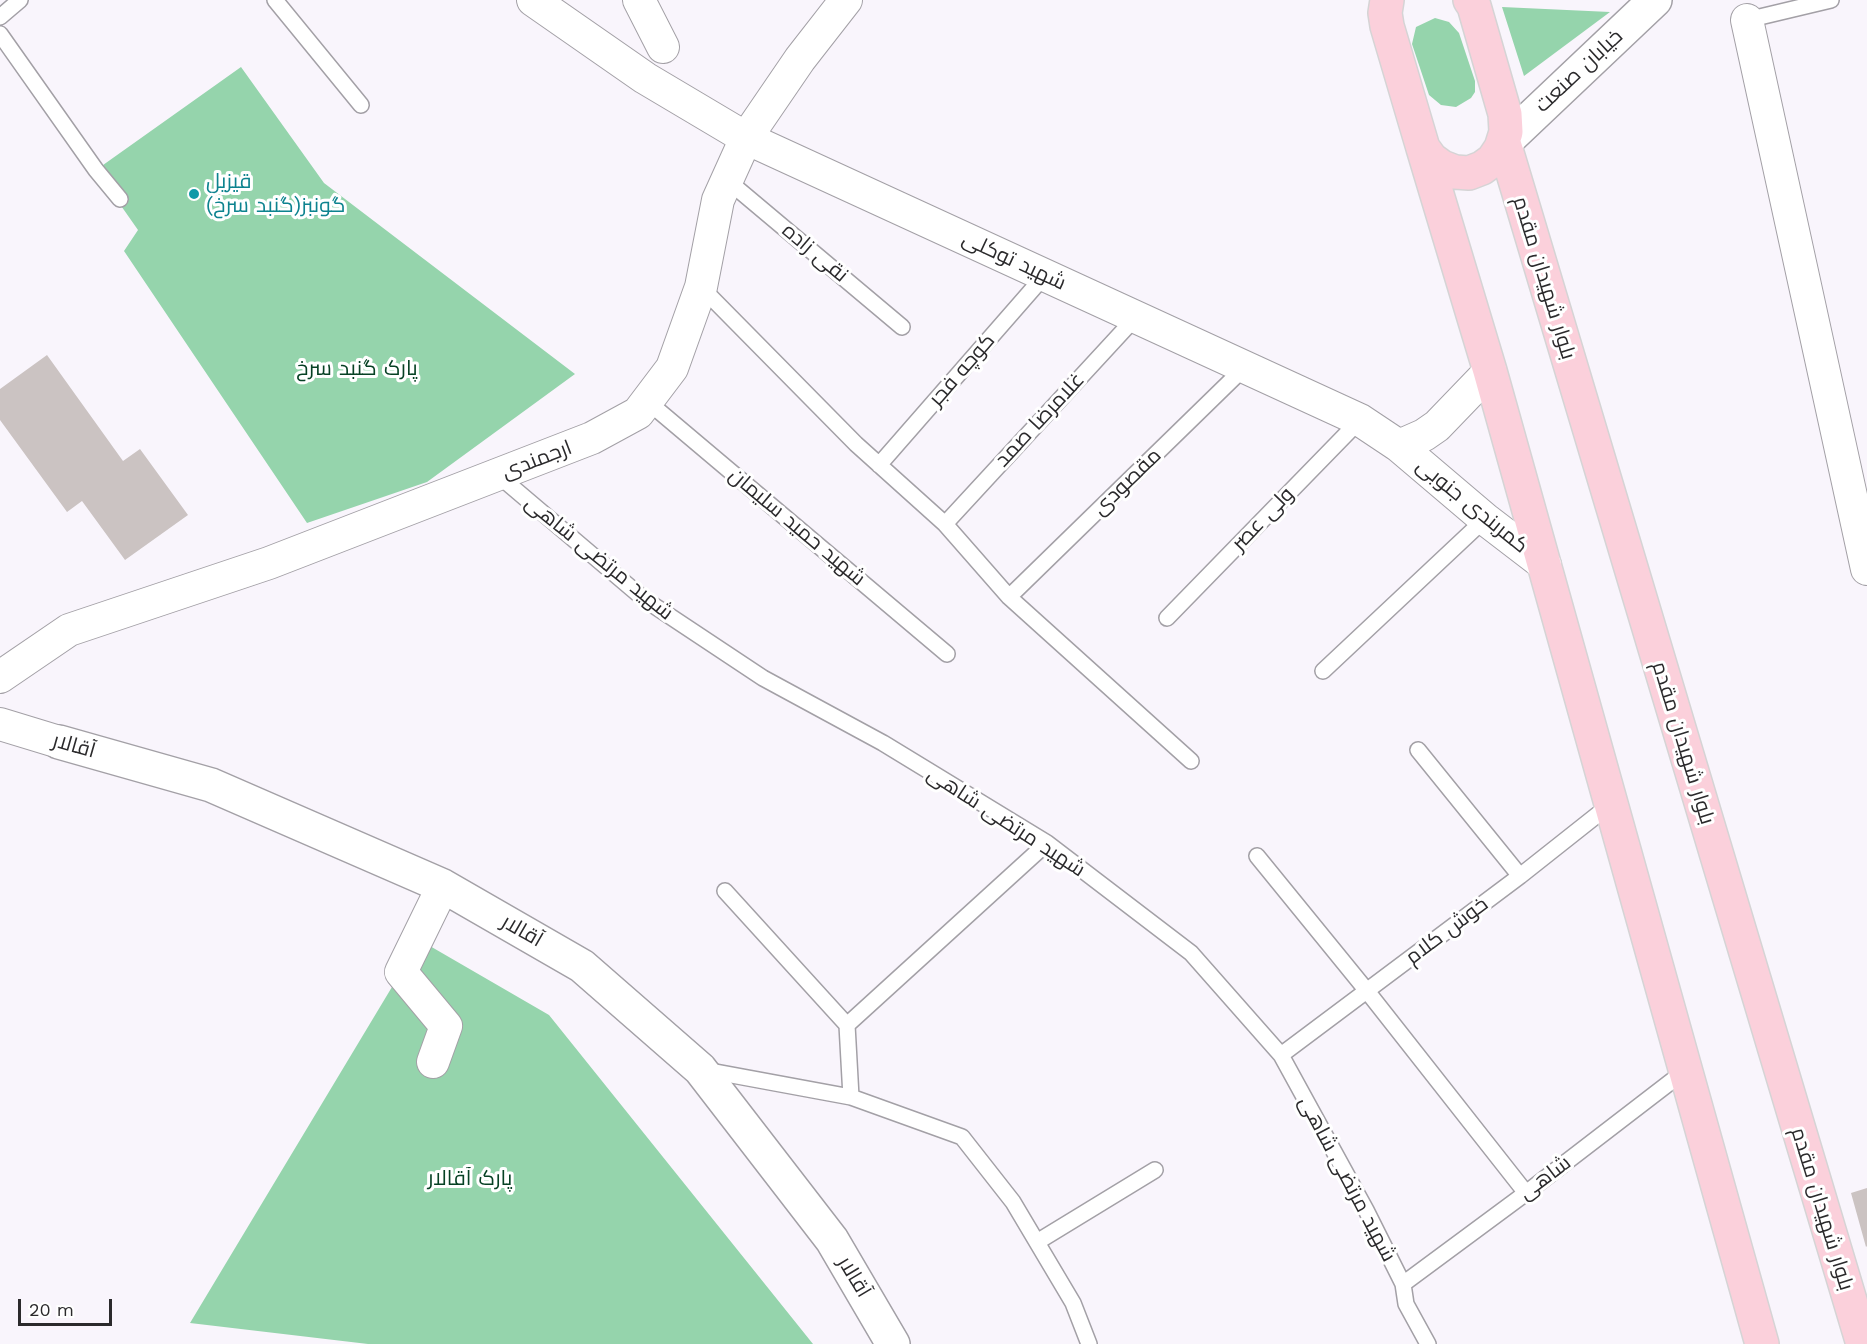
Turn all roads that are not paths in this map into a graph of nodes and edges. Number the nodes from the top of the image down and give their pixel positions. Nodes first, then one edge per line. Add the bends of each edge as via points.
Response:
1 (21, 0) edge
2 (275, 0) edge
3 (533, 0) edge
4 (639, 0) edge
5 (846, 0) edge
6 (1470, 0) edge
7 (1655, 0) edge
8 (1831, 0) edge
9 (1384, 4) edge
10 (0, 17) edge
11 (1747, 20) joint
12 (0, 34) edge
13 (663, 47) dead end
14 (361, 105) dead end
15 (746, 138) junction
16 (1504, 142) junction
17 (1423, 148) junction
18 (727, 180) junction
19 (120, 199) dead end
20 (1045, 276) junction
21 (701, 287) junction
22 (1136, 317) junction
23 (902, 327) dead end
24 (1245, 367) junction
25 (1490, 371) junction
26 (647, 401) junction
27 (1360, 420) junction
28 (1399, 446) junction
29 (879, 465) junction
30 (498, 475) junction
31 (1485, 519) junction
32 (945, 524) junction
33 (1545, 565) junction
34 (1867, 569) edge
35 (1009, 597) junction
36 (1167, 618) dead end
37 (947, 654) dead end
38 (1323, 671) dead end
39 (0, 677) edge
40 (0, 724) edge
41 (59, 742) joint
42 (1418, 750) dead end
43 (1191, 761) dead end
44 (1611, 804) junction
45 (1047, 843) junction
46 (1257, 856) dead end
47 (1520, 876) junction
48 (444, 886) junction
49 (725, 891) dead end
50 (1367, 991) junction
51 (848, 1025) junction
52 (1281, 1056) junction
53 (433, 1062) dead end
54 (700, 1069) junction
55 (1686, 1070) junction
56 (851, 1098) junction
57 (1155, 1170) dead end
58 (1526, 1193) junction
59 (1037, 1242) junction
60 (1403, 1284) junction
61 (893, 1344) edge
62 (1089, 1344) edge
63 (1428, 1344) edge
64 (1762, 1344) edge
65 (1863, 1344) edge

1 - 10 lane
2 - 14 lane
3 - 15 street, شهید توکلی via 645,78
4 - 13 street
5 - 15 street, ارجمندی
6 - 16 main road, بلوار شهیدان مقدم via 1505,114
7 - 16 street, خیابان صنعت
8 - 11 lane
9 - 17 main road
11 - 34 street
12 - 19 lane
15 - 18 street, ارجمندی
15 - 20 street, شهید توکلی
16 - 17 main road via 1493,160 1469,173 1442,167
16 - 65 main road, بلوار شهیدان مقدم
17 - 25 main road
18 - 21 street, ارجمندی via 718,200
18 - 23 lane, نقی زاده
20 - 22 street, شهید توکلی
20 - 29 lane, كوچه فجر
21 - 26 street, ارجمندی via 672,368
21 - 29 lane
22 - 24 street, شهید توکلی
22 - 32 lane, غلامرضا صمد
24 - 27 street, شهید توکلی
24 - 35 lane, مقصودی
25 - 28 street via 1437,426
25 - 33 main road
26 - 30 street, ارجمندی via 638,413 592,438
26 - 37 lane, شهید حمید سلیمان
27 - 28 street, شهید توکلی
27 - 36 lane, ولی عصر
28 - 31 street, کمربندی جنوبی
29 - 32 lane
30 - 39 street, ارجمندی via 269,563 69,630
30 - 45 lane, شهید مرتضی شاهی via 644,599 763,678 883,743
31 - 33 street, کمربندی جنوبی
31 - 38 lane
32 - 35 lane
33 - 44 main road
35 - 43 lane
40 - 41 street, آقالار
41 - 48 street, آقالار via 211,785
42 - 47 lane
44 - 47 lane, خوش کلام
44 - 55 main road
45 - 51 lane
45 - 52 lane, شهید مرتضی شاهی via 1191,953
46 - 50 lane
47 - 50 lane, خوش کلام
48 - 53 street via 401,972 446,1026
48 - 54 street, آقالار via 582,966
49 - 51 lane
50 - 52 lane, خوش کلام
50 - 58 lane
51 - 56 lane
52 - 60 lane, شهید مرتضی شاهی
54 - 56 lane
54 - 61 street, آقالار via 832,1240
55 - 58 lane, شاهی
55 - 64 main road
56 - 59 lane via 962,1137 1013,1202
57 - 59 lane
58 - 60 lane, شاهی
59 - 62 lane via 1073,1303
60 - 63 lane, شهید مرتضی شاهی via 1406,1304

